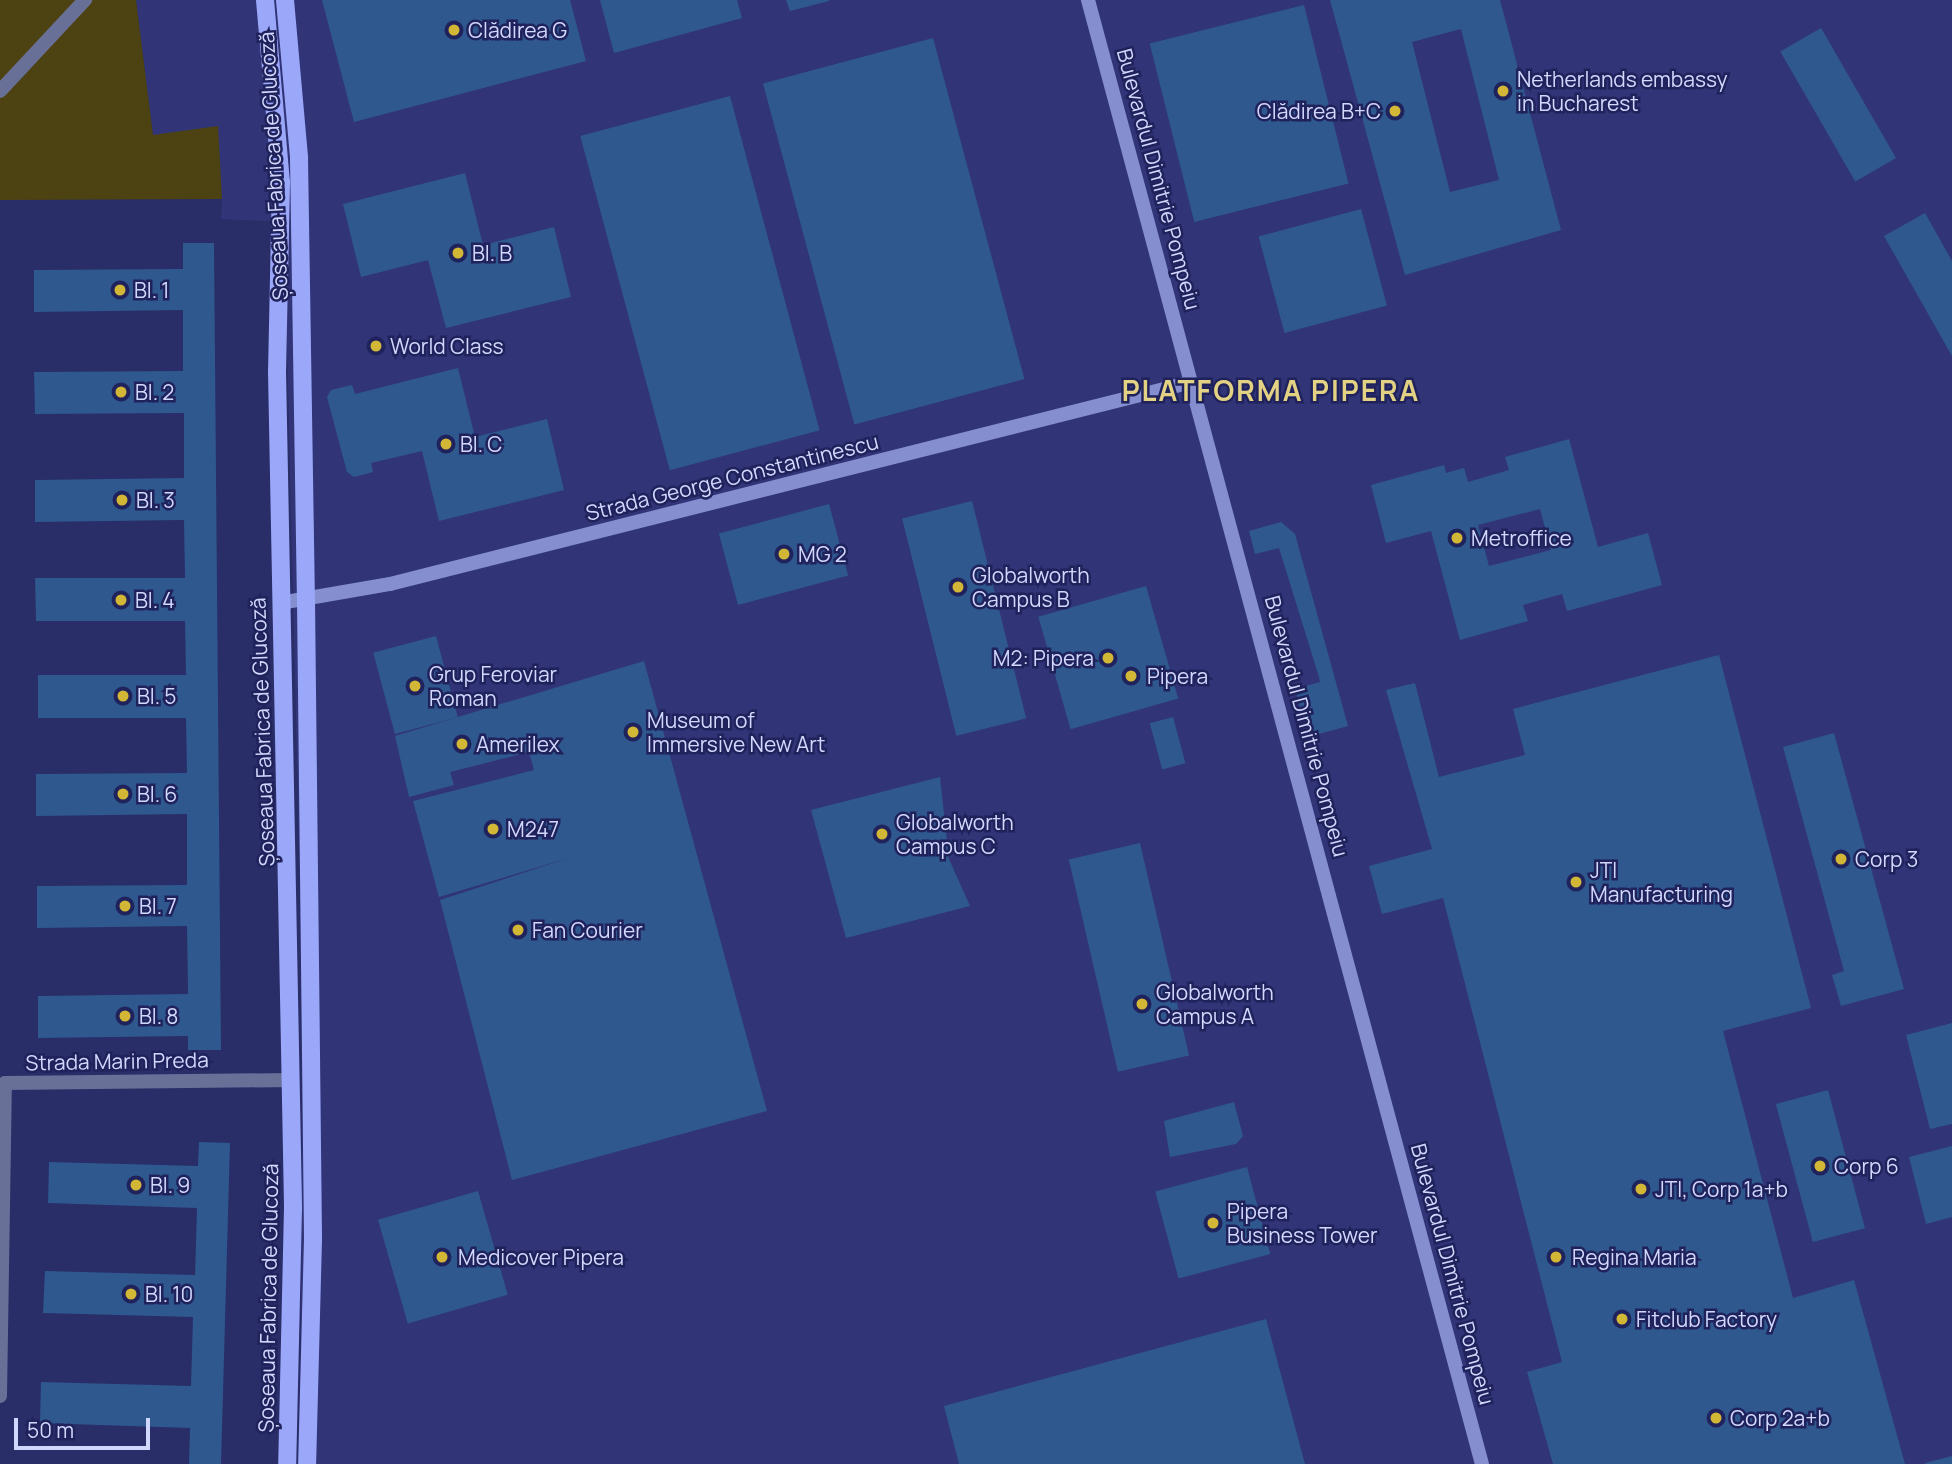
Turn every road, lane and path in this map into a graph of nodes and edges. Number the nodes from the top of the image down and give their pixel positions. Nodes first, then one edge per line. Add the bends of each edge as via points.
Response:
1 (85, 0) edge
2 (265, 0) edge
3 (285, 0) edge
4 (1088, 0) edge
5 (0, 91) edge
6 (1192, 382) junction
7 (306, 600) junction
8 (281, 603) junction
9 (292, 1080) junction
10 (2, 1083) edge
11 (0, 1396) edge
12 (288, 1464) edge
13 (307, 1464) edge
14 (1482, 1464) edge

1 - 5 street
2 - 8 main road, Șoseaua Fabrica de Glucoză via 281,182
3 - 7 main road, Șoseaua Fabrica de Glucoză via 299,158
4 - 6 street, Bulevardul Dimitrie Pompeiu
6 - 7 street, Strada George Constantinescu
6 - 14 street, Bulevardul Dimitrie Pompeiu
7 - 8 street, Strada George Constantinescu
7 - 13 main road, Șoseaua Fabrica de Glucoză via 313,1206
8 - 9 main road, Șoseaua Fabrica de Glucoză
9 - 10 street, Strada Marin Preda
9 - 12 main road, Șoseaua Fabrica de Glucoză
10 - 11 street, Strada Marin Preda

